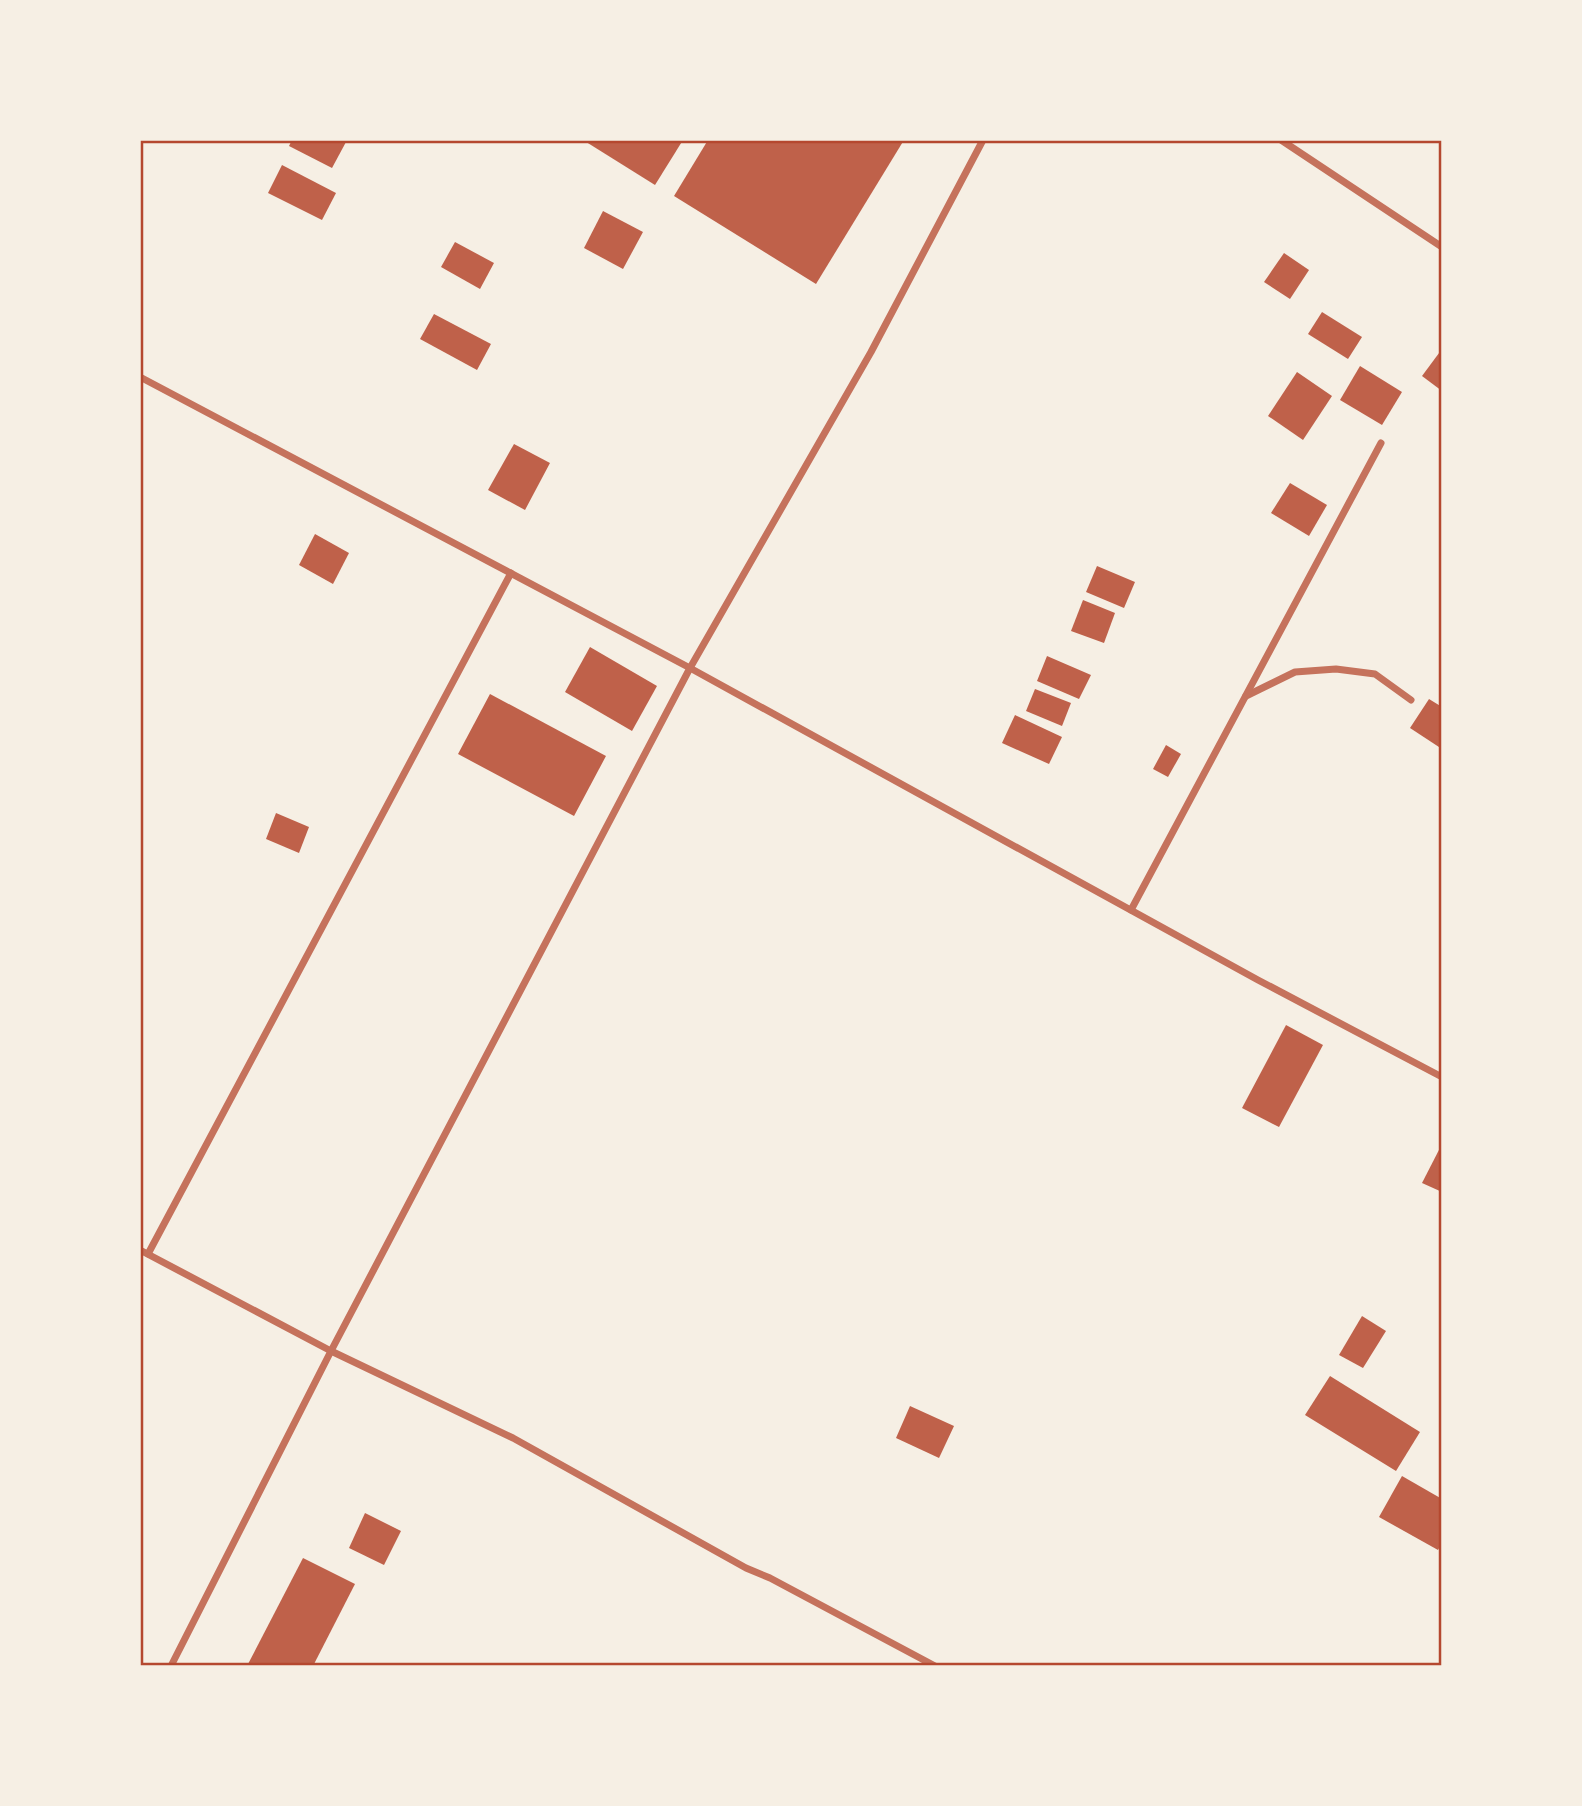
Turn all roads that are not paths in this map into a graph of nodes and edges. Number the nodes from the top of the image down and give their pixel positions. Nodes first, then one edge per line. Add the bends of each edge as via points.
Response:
1 (984, 140) edge
2 (1281, 140) edge
3 (1442, 247) edge
4 (140, 377) edge
5 (1381, 443) dead end
6 (511, 573) junction
7 (690, 668) junction
8 (1246, 696) junction
9 (1411, 700) dead end
10 (1132, 910) junction
11 (1442, 1077) edge
12 (144, 1252) edge
13 (331, 1351) junction
14 (171, 1666) edge
15 (935, 1666) edge

1 - 7 street via 871,352
2 - 3 street
4 - 6 street
5 - 8 street
6 - 7 street
6 - 12 street
7 - 10 street
7 - 13 street
8 - 9 street via 1295,673 1336,669 1375,674
8 - 10 street
10 - 11 street
12 - 13 street
13 - 14 street
13 - 15 street via 513,1438 746,1568

